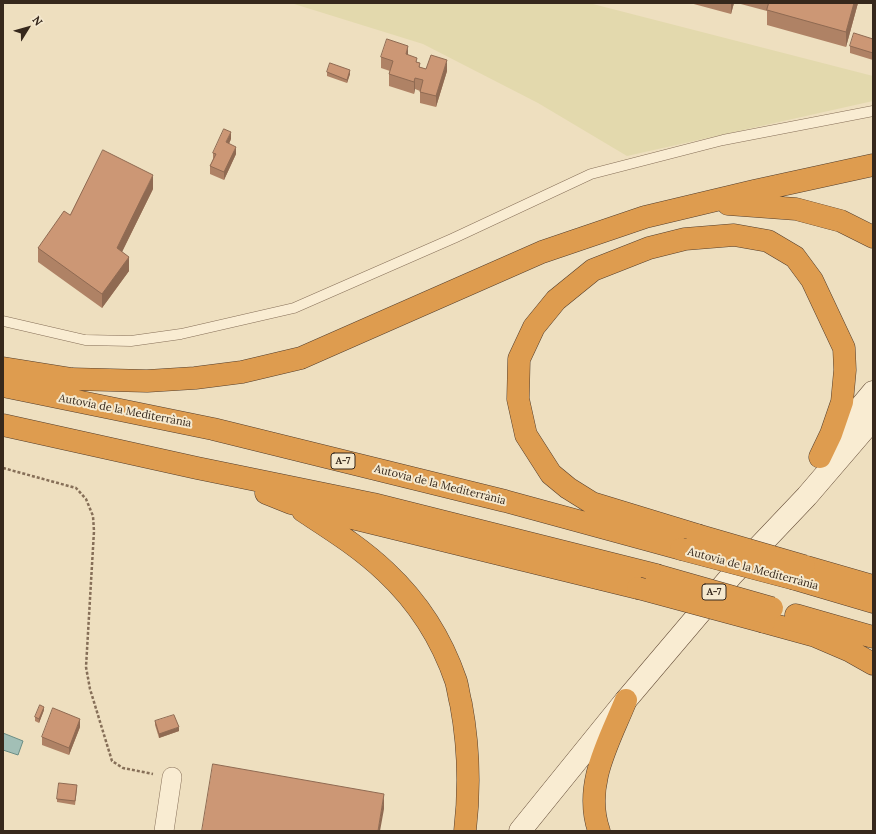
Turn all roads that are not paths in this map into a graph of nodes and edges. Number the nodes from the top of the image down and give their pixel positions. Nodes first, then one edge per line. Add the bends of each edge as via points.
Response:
1 (873, 111) edge
2 (873, 165) edge
3 (700, 204) junction
4 (873, 237) edge
5 (3, 321) edge
6 (3, 368) edge
7 (3, 386) edge
8 (873, 392) edge
9 (873, 419) edge
10 (3, 425) edge
11 (820, 457) junction
12 (197, 468) junction
13 (291, 503) junction
14 (799, 572) junction
15 (732, 575) junction
16 (873, 586) edge
17 (873, 602) edge
18 (768, 615) junction
19 (873, 637) edge
20 (873, 664) edge
21 (626, 700) junction
22 (172, 777) road end
23 (164, 831) edge
24 (465, 831) edge
25 (520, 831) edge
26 (599, 831) edge

1 - 5 lane via 723,140 591,174 294,308 181,334 131,341 85,340
2 - 3 highway
3 - 4 highway via 796,209 842,221
3 - 6 highway via 646,217 542,252 301,358 242,372 147,382 72,379
7 - 14 highway, Autovia de la Mediterrània / A-7, bridge via 213,429 505,501 681,549
8 - 11 street
9 - 15 street via 807,496
10 - 12 highway, A-7
11 - 14 highway, bridge via 842,402 844,348 812,280 795,257 768,241 734,235 685,238 649,248 593,270 556,300 534,327 519,359 518,399 526,436 551,474 568,488 592,503 697,535
11 - 15 street
12 - 13 highway
12 - 18 highway, A-7, bridge via 373,504 656,575
13 - 18 highway, bridge via 638,588
13 - 24 highway via 357,547 386,572 406,594 438,639 456,682 464,721 468,755
14 - 16 highway
14 - 17 highway, Autovia de la Mediterrània / A-7
15 - 21 street
18 - 19 highway, A-7
18 - 20 highway via 850,651
21 - 25 street
21 - 26 highway via 603,753 595,781 594,817
22 - 23 street

